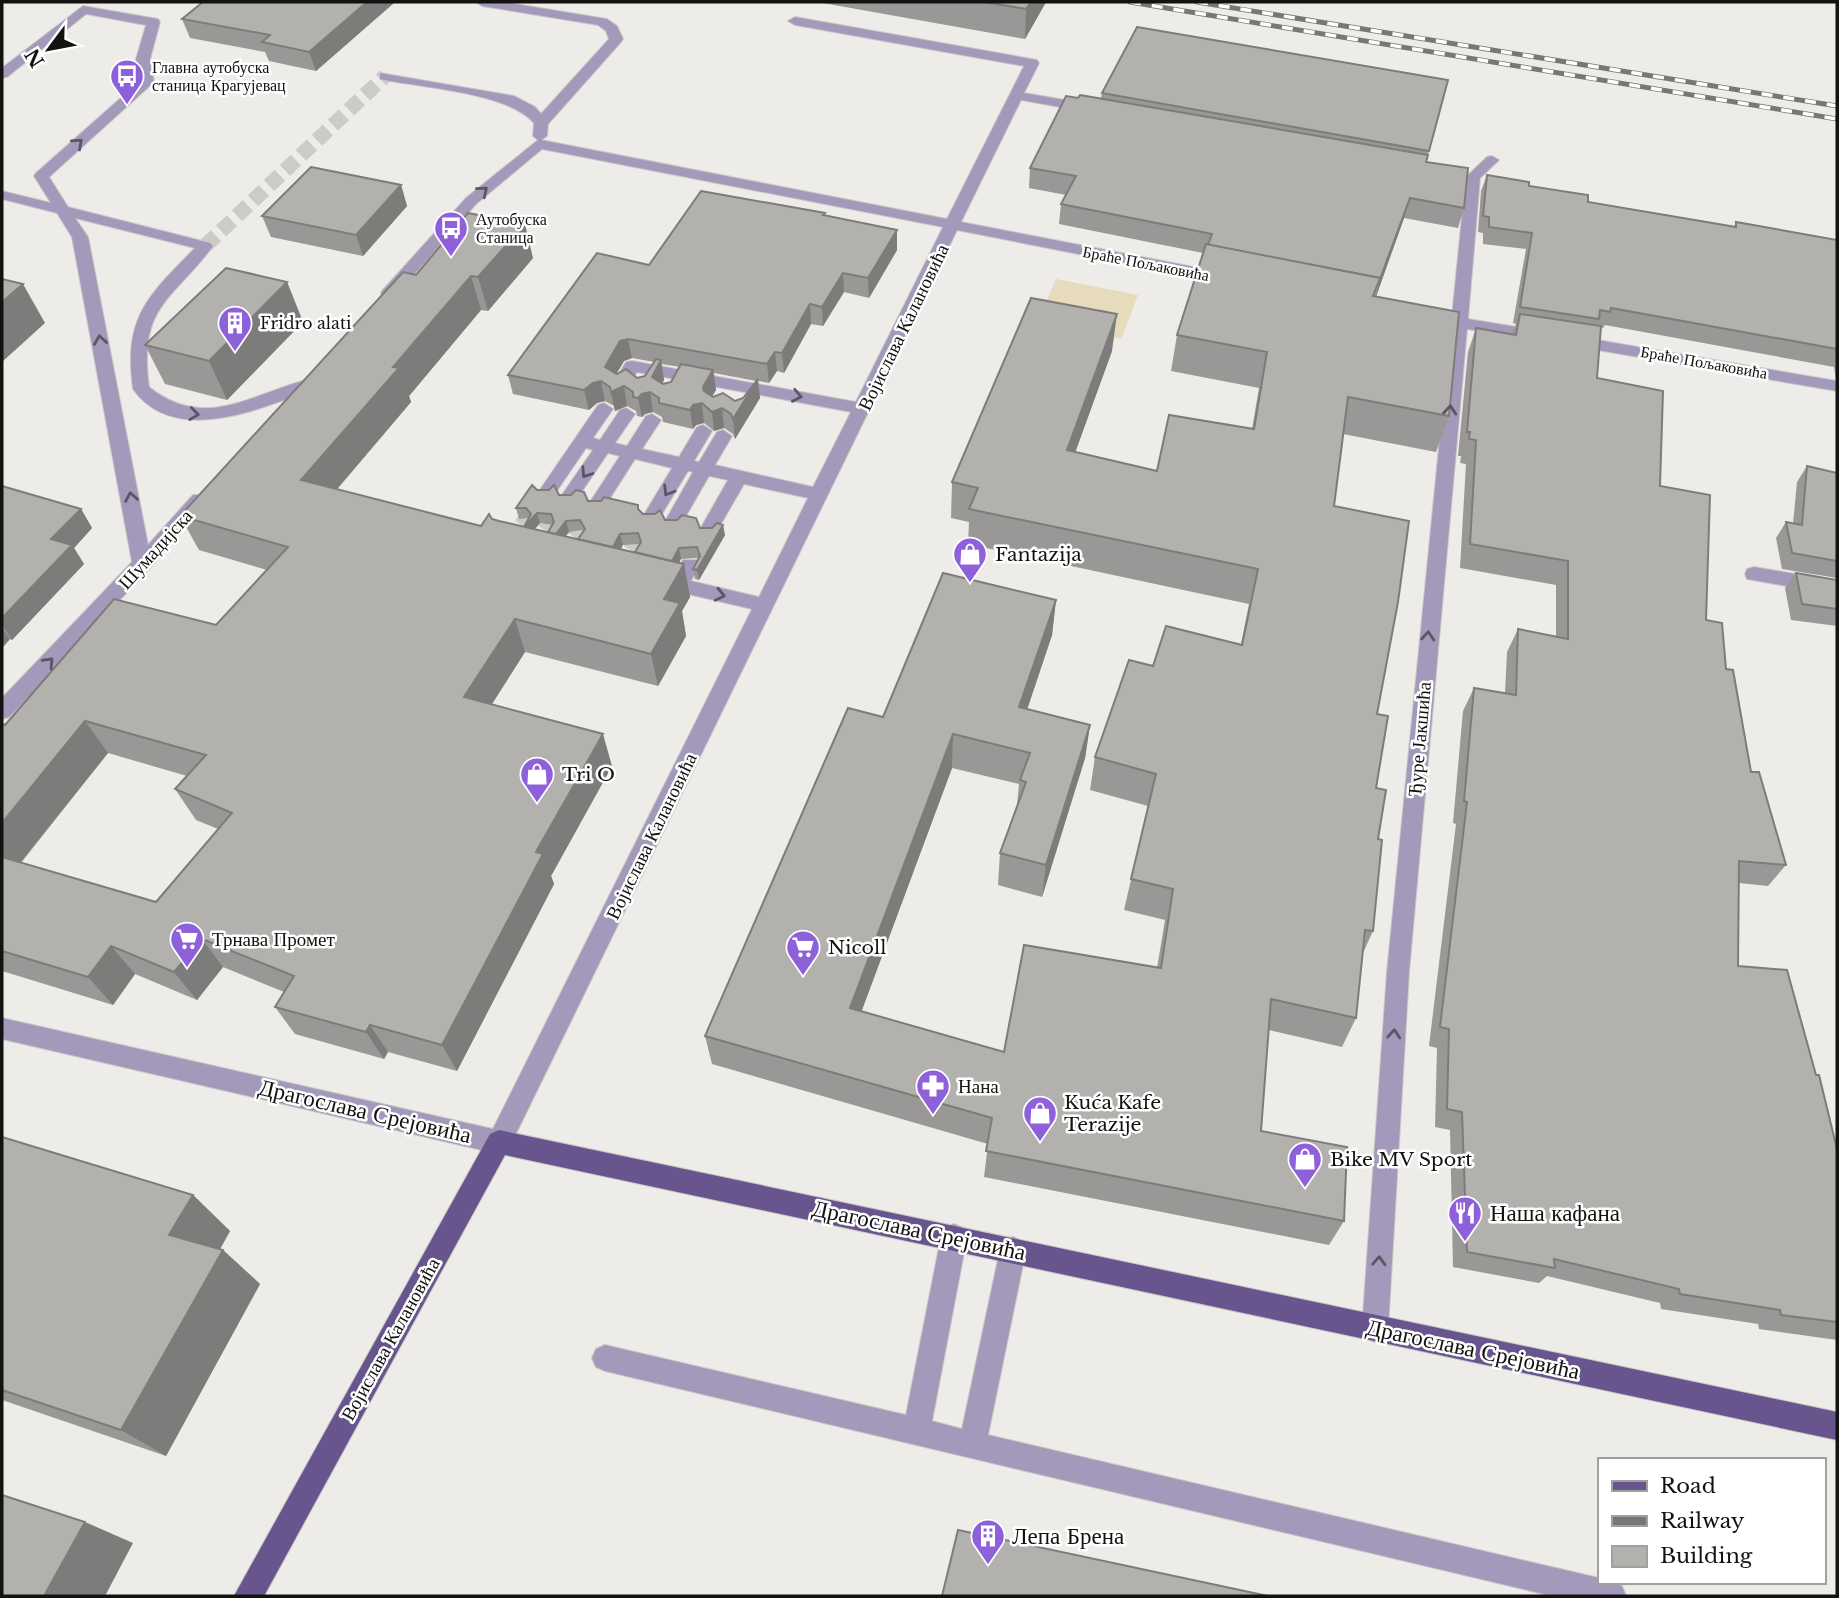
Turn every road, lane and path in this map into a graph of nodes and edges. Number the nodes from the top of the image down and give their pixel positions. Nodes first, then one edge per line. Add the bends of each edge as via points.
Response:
1 (482, 2) edge
2 (795, 21) dead end
3 (2, 74) edge
4 (385, 76) dead end
5 (1015, 95) junction
6 (1109, 112) edge
7 (541, 123) junction
8 (539, 144) junction
9 (1492, 160) dead end
10 (2, 195) edge
11 (65, 212) junction
12 (953, 226) junction
13 (1240, 281) edge
14 (376, 307) edge
15 (1417, 315) edge
16 (1458, 323) junction
17 (654, 370) junction
18 (620, 386) edge
19 (1837, 386) edge
20 (753, 388) junction
21 (640, 390) edge
22 (742, 404) edge
23 (604, 409) dead end
24 (863, 409) junction
25 (280, 412) edge
26 (626, 414) dead end
27 (652, 420) dead end
28 (703, 431) dead end
29 (723, 436) dead end
30 (580, 441) junction
31 (604, 447) junction
32 (633, 453) junction
33 (685, 464) junction
34 (705, 469) junction
35 (739, 477) junction
36 (206, 491) edge
37 (546, 494) tunnel mouth
38 (820, 495) junction
39 (568, 499) tunnel mouth
40 (597, 505) tunnel mouth
41 (651, 518) tunnel mouth
42 (673, 523) tunnel mouth
43 (708, 531) edge
44 (142, 564) junction
45 (690, 565) dead end
46 (1754, 574) dead end
47 (643, 576) edge
48 (679, 585) junction
49 (1837, 587) edge
50 (765, 606) junction
51 (2, 711) edge
52 (2, 1029) edge
53 (499, 1142) junction
54 (954, 1237) junction
55 (1013, 1250) junction
56 (1375, 1329) junction
57 (605, 1358) dead end
58 (1837, 1426) edge
59 (916, 1432) junction
60 (972, 1445) junction
61 (248, 1596) edge
62 (1612, 1596) edge

1 - 7 street via 602,22 612,29 616,39
2 - 5 street, Војислава Калановића via 1032,63
11 -> 3 street via 41,176 147,82 143,59 153,22 83,10
4 - 7 street via 509,99 530,110
5 - 6 street
5 - 12 street, Војислава Калановића
7 - 8 street
8 - 12 street, Браће Пољаковића
14 -> 8 street via 471,201
9 - 16 street, Ђуре Јакшића via 1466,176
10 - 11 street
11 -> 25 street via 205,246 155,298 145,315 136,354 141,389 150,398 168,408 211,415 263,402 310,380
44 -> 11 street via 80,237
12 - 13 street, Браће Пољаковића
12 - 24 street, Војислава Калановића
15 - 16 street, Браће Пољаковића
16 - 19 street, Браће Пољаковића
56 -> 16 street, Ђуре Јакшића via 1398,972
17 - 18 street via 632,366
17 - 20 street via 676,380 727,390
17 - 21 street
20 - 22 street
20 -> 24 street
23 - 30 street
24 - 38 street, Војислава Калановића
26 - 31 street
27 - 32 street
28 - 33 street
29 - 34 street
30 - 31 street
30 - 37 street
31 - 32 street
31 -> 39 street
32 - 33 street
32 - 40 street
33 - 34 street
33 -> 41 street
34 - 35 street
34 - 42 street
35 - 38 street
35 - 43 street
36 - 44 street, Шумадијска
38 - 50 street, Војислава Калановића
51 -> 44 street, Шумадијска
45 - 48 street
46 - 49 street
47 - 48 street
48 -> 50 street
50 - 53 street, Војислава Калановића
52 - 53 street, Драгослава Срејовића
53 - 54 main road, Драгослава Срејовића
53 - 61 main road, Војислава Калановића
54 - 55 main road, Драгослава Срејовића
54 - 59 street
55 - 56 main road, Драгослава Срејовића
55 - 60 street
56 - 58 main road, Драгослава Срејовића
57 - 59 street
59 - 60 street
60 - 62 street

